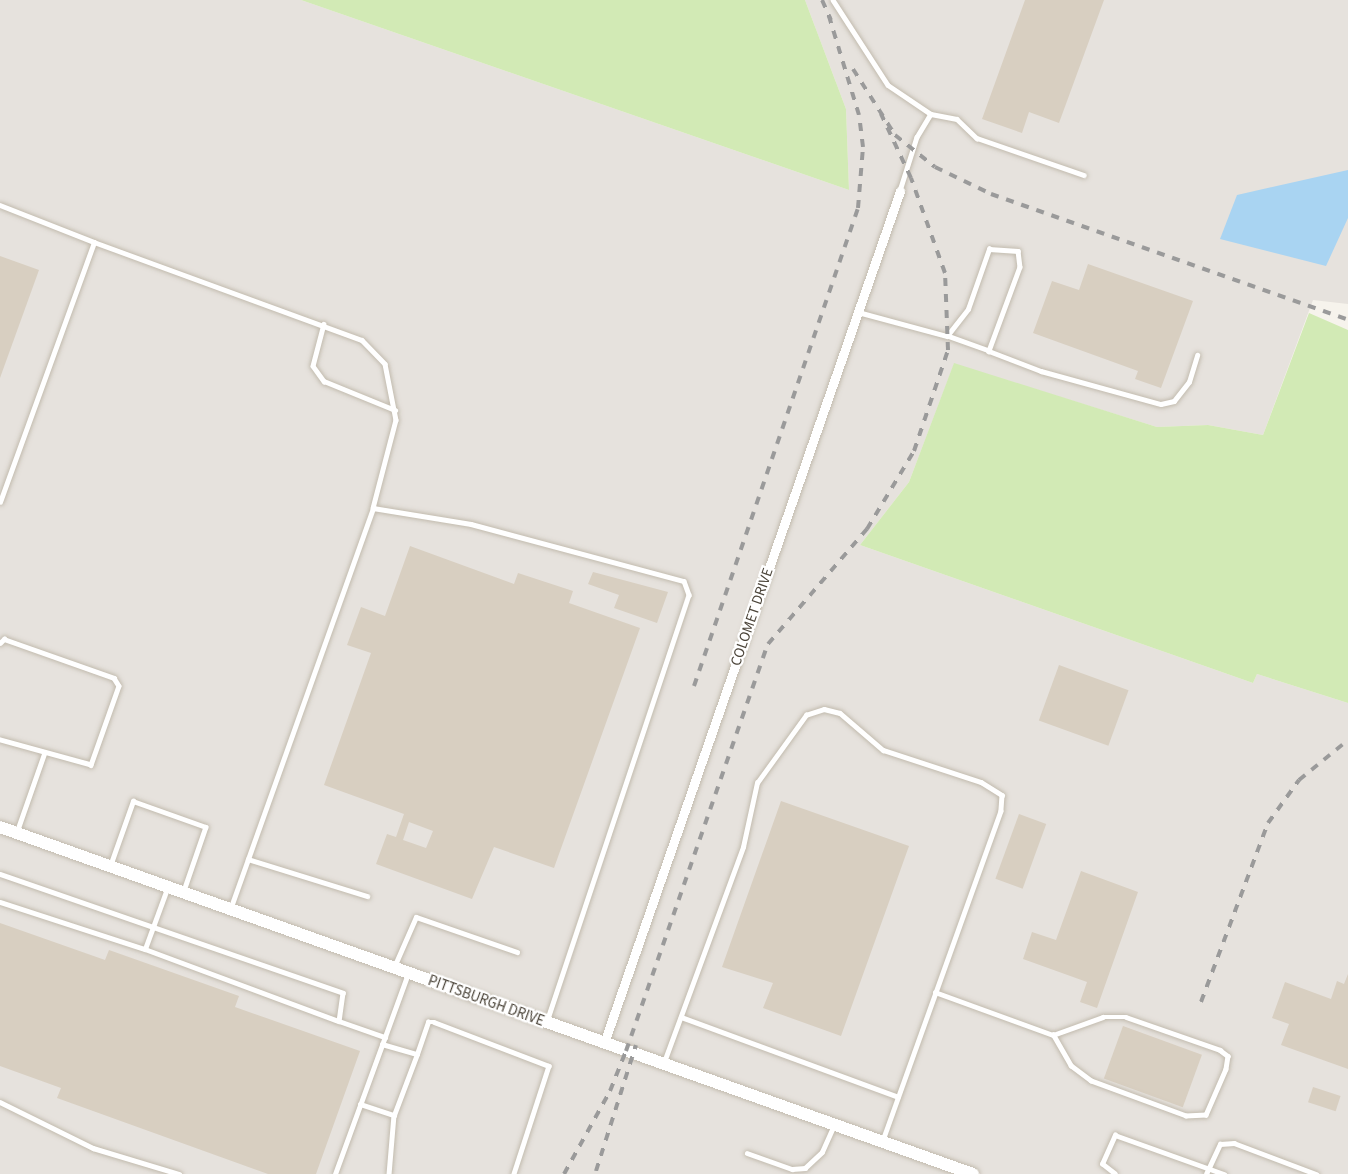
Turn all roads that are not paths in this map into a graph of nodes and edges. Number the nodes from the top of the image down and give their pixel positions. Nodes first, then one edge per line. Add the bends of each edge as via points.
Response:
1 (833, 0) edge
2 (931, 114) junction
3 (1084, 175) dead end
4 (900, 191) joint
5 (0, 206) edge
6 (94, 242) junction
7 (858, 312) junction
8 (324, 324) junction
9 (947, 336) junction
10 (989, 351) junction
11 (1197, 355) dead end
12 (395, 410) junction
13 (0, 502) edge
14 (373, 508) junction
15 (0, 643) edge
16 (0, 740) edge
17 (44, 754) junction
18 (0, 826) edge
19 (16, 832) junction
20 (248, 859) junction
21 (110, 866) junction
22 (0, 874) edge
23 (168, 887) junction
24 (184, 892) junction
25 (367, 896) dead end
26 (0, 902) edge
27 (230, 909) junction
28 (153, 924) junction
29 (146, 949) junction
30 (517, 952) dead end
31 (393, 968) junction
32 (408, 973) junction
33 (935, 992) junction
34 (681, 1017) junction
35 (339, 1021) junction
36 (547, 1023) junction
37 (1053, 1035) junction
38 (385, 1037) junction
39 (604, 1043) junction
40 (382, 1044) junction
41 (417, 1054) junction
42 (663, 1064) junction
43 (898, 1097) junction
44 (0, 1102) edge
45 (360, 1104) junction
46 (394, 1115) junction
47 (834, 1125) junction
48 (883, 1142) junction
49 (747, 1153) dead end
50 (1207, 1171) edge
51 (179, 1174) edge
52 (335, 1174) edge
53 (389, 1174) edge
54 (514, 1174) edge
55 (973, 1174) edge
56 (1115, 1174) edge
57 (1224, 1174) edge
58 (1316, 1174) edge

1 - 2 lane via 888,85
2 - 3 lane via 957,119 977,138
2 - 4 lane via 916,137
4 - 7 street, COLOMET DRIVE
5 - 6 lane
6 - 8 lane
6 - 13 lane
7 - 9 lane
7 - 39 street, COLOMET DRIVE
8 - 12 lane via 362,340 385,364
8 - 12 lane via 313,366 324,381
9 - 10 lane
9 - 10 lane via 968,309 989,249 1018,251 1020,267
10 - 11 lane via 1041,371 1161,405 1174,401 1189,382
12 - 14 lane via 387,469
14 - 20 lane
14 - 36 lane via 471,524 684,580 689,595
15 - 17 lane via 4,639 114,678 118,686 91,765
16 - 17 lane
17 - 19 lane
18 - 19 street, PITTSBURGH DRIVE
19 - 21 street, PITTSBURGH DRIVE
20 - 25 lane
20 - 27 lane
21 - 23 street, PITTSBURGH DRIVE
21 - 24 lane via 133,801 206,827
22 - 28 lane
23 - 24 street, PITTSBURGH DRIVE
23 - 28 lane
24 - 27 street, PITTSBURGH DRIVE
26 - 29 lane
27 - 31 street, PITTSBURGH DRIVE
28 - 29 lane
28 - 35 lane via 343,993
29 - 35 lane
30 - 31 lane via 416,917
31 - 32 street, PITTSBURGH DRIVE
32 - 36 street, PITTSBURGH DRIVE
32 - 38 lane
33 - 34 lane via 1002,795 981,782 882,750 840,713 824,709 798,723 757,783 743,847
33 - 37 lane
33 - 43 lane
34 - 42 lane
34 - 43 lane
35 - 38 lane
36 - 39 street, PITTSBURGH DRIVE
37 - 37 lane via 1103,1017 1126,1017 1220,1050 1228,1056 1227,1069 1206,1115 1186,1116 1091,1081 1071,1066
38 - 40 lane
39 - 42 street, PITTSBURGH DRIVE
40 - 41 lane
40 - 45 lane
41 - 46 lane
41 - 54 lane via 428,1022 434,1022 549,1065
42 - 47 street, PITTSBURGH DRIVE
43 - 48 lane
44 - 51 lane via 93,1148
45 - 46 lane
45 - 52 lane
46 - 53 lane
47 - 48 street, PITTSBURGH DRIVE
47 - 49 lane via 822,1152 805,1168 792,1169
48 - 55 street, PITTSBURGH DRIVE
50 - 56 lane via 1115,1135 1102,1164
50 - 57 lane
50 - 58 lane via 1220,1144 1234,1143

